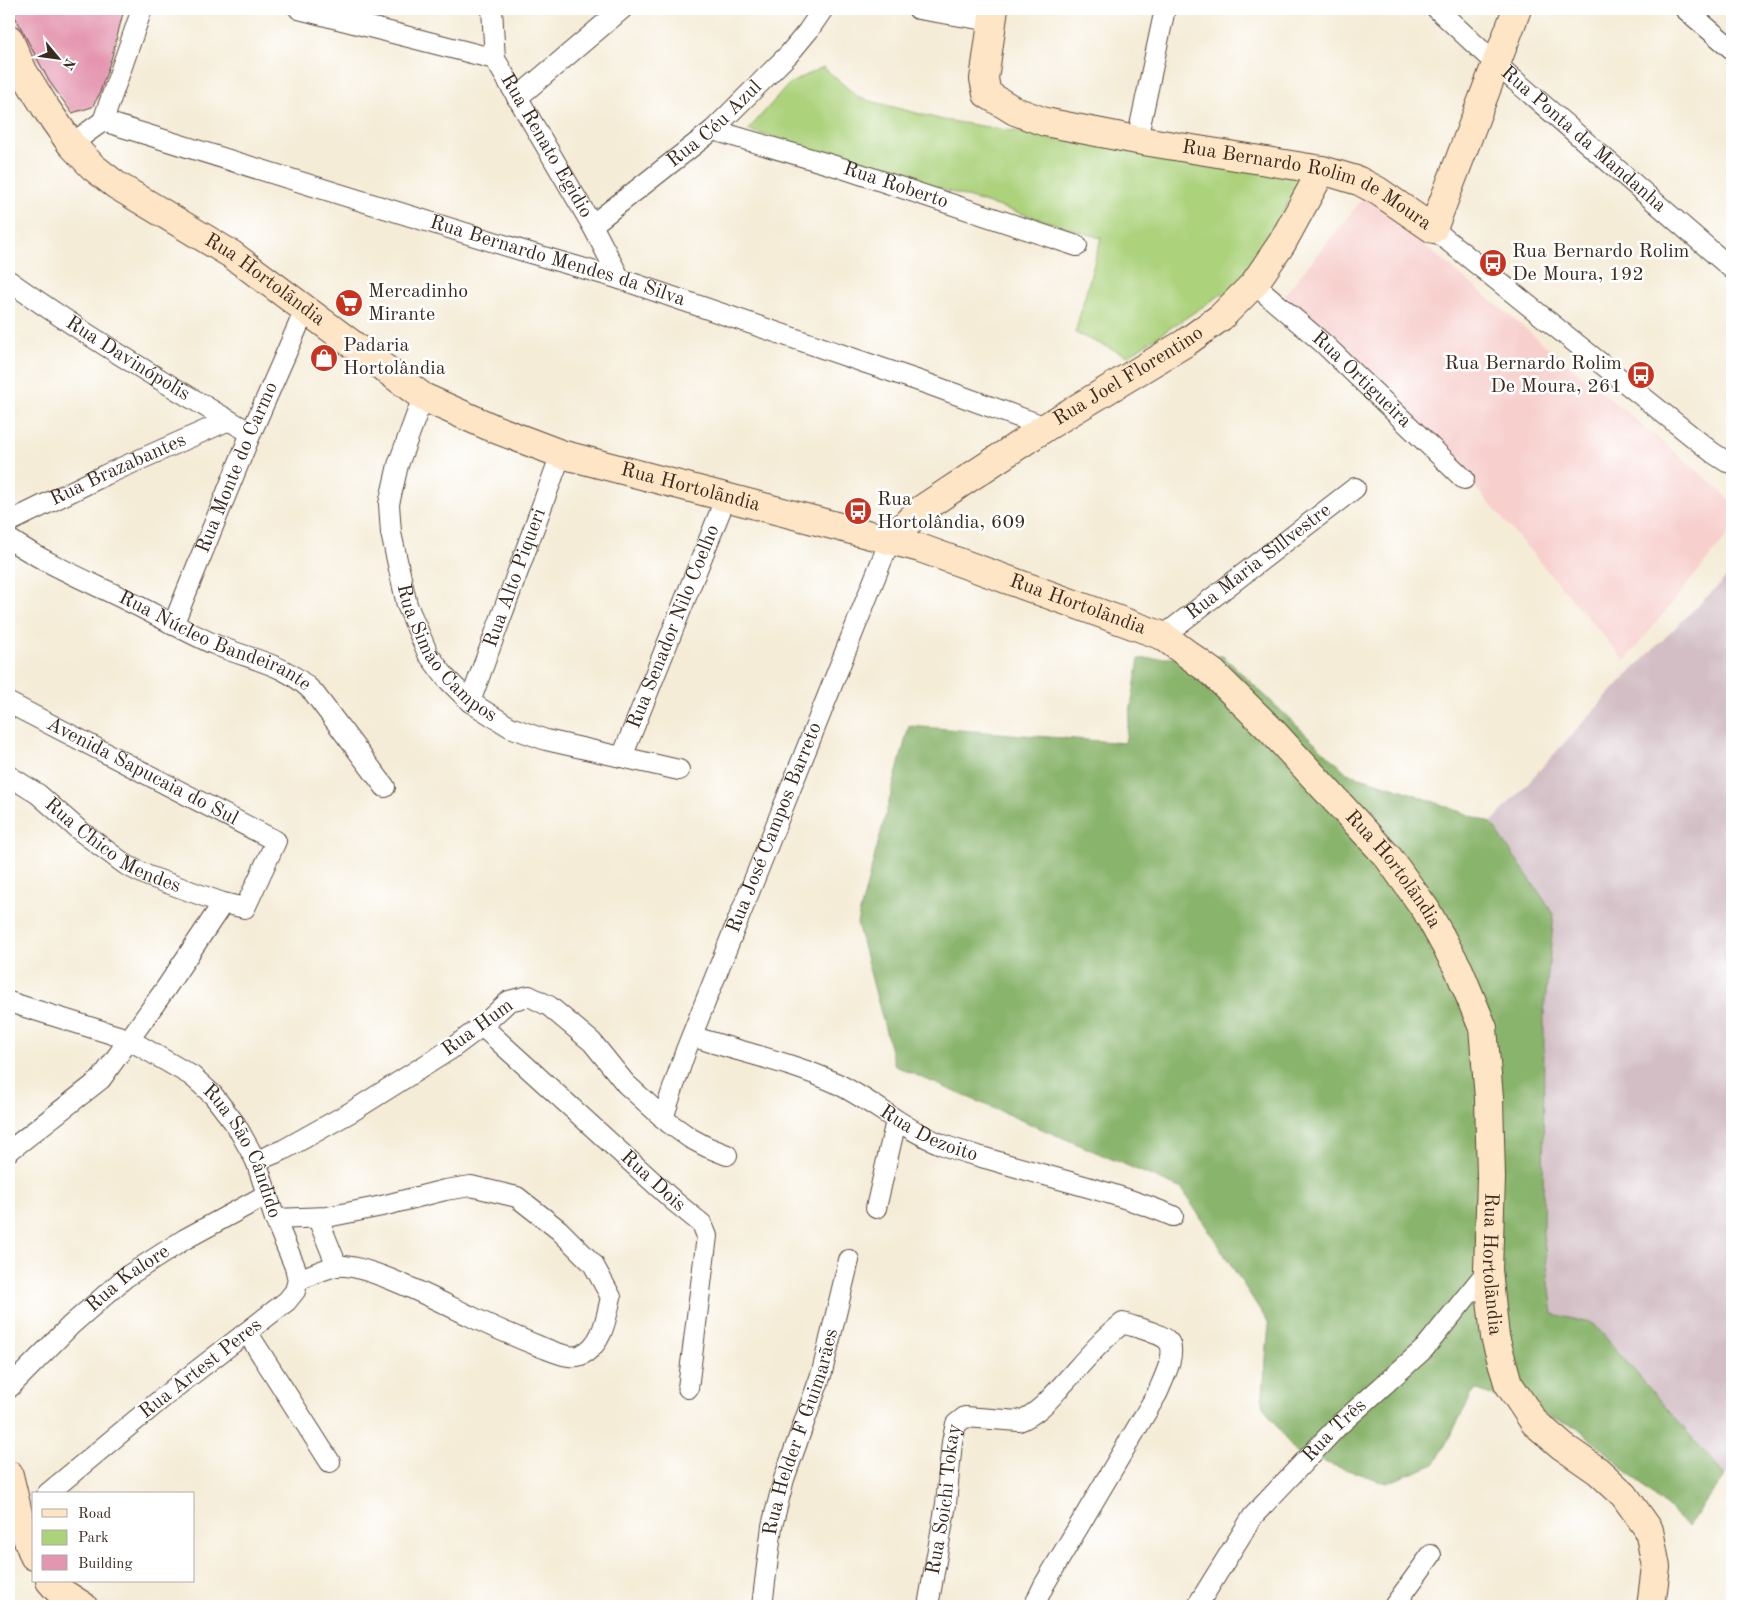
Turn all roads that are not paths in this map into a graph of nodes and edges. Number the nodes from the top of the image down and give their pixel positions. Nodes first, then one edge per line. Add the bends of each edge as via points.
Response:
1 (142, 9) edge
2 (299, 9) edge
3 (492, 9) edge
4 (622, 9) edge
5 (823, 9) edge
6 (918, 9) edge
7 (1165, 9) edge
8 (1437, 9) edge
9 (1518, 9) edge
10 (1685, 9) edge
11 (320, 11) edge
12 (992, 15) edge
13 (9, 38) edge
14 (1732, 49) edge
15 (495, 60) junction
16 (1496, 64) junction
17 (518, 98) junction
18 (103, 121) junction
19 (712, 130) junction
20 (1137, 140) junction
21 (72, 144) junction
22 (1322, 170) junction
23 (592, 225) junction
24 (1433, 229) junction
25 (1077, 246) dead end
26 (1732, 269) edge
27 (620, 278) junction
28 (9, 281) edge
29 (1254, 284) junction
30 (305, 310) junction
31 (423, 397) junction
32 (229, 420) junction
33 (1046, 427) junction
34 (251, 433) junction
35 (561, 454) junction
36 (1732, 463) edge
37 (1464, 479) dead end
38 (1355, 488) dead end
39 (726, 497) junction
40 (9, 522) edge
41 (9, 539) edge
42 (890, 540) junction
43 (173, 625) junction
44 (1163, 636) junction
45 (470, 702) junction
46 (9, 703) edge
47 (622, 757) junction
48 (679, 770) dead end
49 (9, 776) edge
50 (385, 787) dead end
51 (276, 841) joint
52 (223, 904) junction
53 (9, 1002) edge
54 (482, 1026) junction
55 (692, 1036) junction
56 (128, 1039) junction
57 (663, 1118) junction
58 (896, 1121) junction
59 (9, 1151) edge
60 (728, 1155) dead end
61 (256, 1161) junction
62 (266, 1195) junction
63 (876, 1208) dead end
64 (1173, 1216) dead end
65 (275, 1219) junction
66 (318, 1219) junction
67 (849, 1260) dead end
68 (338, 1266) junction
69 (1488, 1270) junction
70 (298, 1280) junction
71 (247, 1332) junction
72 (9, 1388) edge
73 (688, 1388) dead end
74 (330, 1462) dead end
75 (9, 1475) edge
76 (48, 1492) edge
77 (21, 1515) edge
78 (32, 1550) edge
79 (1431, 1555) dead end
80 (51, 1582) edge
81 (83, 1606) edge
82 (762, 1606) edge
83 (928, 1606) edge
84 (1034, 1606) edge
85 (1197, 1606) edge
86 (1394, 1606) edge
87 (1651, 1606) edge

1 - 18 street
2 - 11 street
3 - 15 street, Rua Renato Egidio
4 - 17 street
5 - 19 street, Rua Céu Azul via 789,54
6 - 12 street
7 - 20 street
8 - 16 street, Rua Ponta da Mandanha
9 - 16 street
10 - 14 street
11 - 15 street
12 - 20 street, Rua Bernardo Rolim de Moura via 984,79 987,94 1015,111 1046,122
13 - 21 street, Rua Hortolãndia via 23,71
15 - 17 street, Rua Renato Egidio
16 - 24 street
16 - 26 street, Rua Ponta da Mandanha
17 - 23 street, Rua Renato Egidio
18 - 21 street
18 - 27 street, Rua Bernardo Mendes da Silva
19 - 23 street, Rua Céu Azul
19 - 25 street, Rua Roberto via 842,168
20 - 22 street, Rua Bernardo Rolim de Moura
21 - 30 street, Rua Hortolãndia via 93,168 116,185 231,254
22 - 24 street, Rua Bernardo Rolim de Moura via 1378,191
22 - 29 street, Rua Joel Florentino via 1282,243
23 - 27 street, Rua Renato Egidio
24 - 36 street, Rua Bernardo Rolim de Moura via 1713,453
27 - 33 street, Rua Bernardo Mendes da Silva
28 - 32 street, Rua Davinópolis via 177,391
29 - 33 street, Rua Joel Florentino via 1221,317 1185,343
29 - 37 street, Rua Ortigueira via 1324,344
30 - 31 street, Rua Hortolãndia
30 - 34 street, Rua Monte do Carmo
31 - 35 street, Rua Hortolãndia
31 - 45 street, Rua Simão Campos via 398,465 389,504 391,533 407,606 428,654
32 - 34 street, Rua Davinópolis
32 - 40 street, Rua Brazabantes
33 - 42 street, Rua Joel Florentino via 919,511
34 - 43 street, Rua Monte do Carmo
35 - 39 street, Rua Hortolãndia
35 - 45 street, Rua Alto Piqueri
38 - 44 street, Rua Maria Sillvestre
39 - 42 street, Rua Hortolãndia
39 - 47 street, Rua Senador Nilo Coelho
41 - 43 street, Rua Núcleo Bandeirante
42 - 44 street, Rua Hortolãndia
42 - 55 street, Rua José Campos Barreto
43 - 50 street, Rua Núcleo Bandeirante via 302,680
44 - 69 street, Rua Hortolãndia via 1213,673 1271,730 1388,857 1426,910 1460,970 1482,1028 1491,1178
45 - 47 street, Rua Simão Campos via 510,727 546,740
46 - 51 street, Avenida Sapucaia do Sul
47 - 48 street, Rua Simão Campos
49 - 52 street, Rua Chico Mendes via 38,794 126,865
51 - 52 street, Rua Chico Mendes via 245,908
52 - 56 street
53 - 56 street, Rua São Cândido
54 - 57 street, Rua Hum via 510,1000 529,996 549,1006 592,1042 626,1084
54 - 61 street, Rua Hum via 444,1054 351,1112 283,1150
54 - 73 street, Rua Dois via 702,1224 707,1236
55 - 57 street, Rua José Campos Barreto
55 - 58 street, Rua Dezoito via 812,1073 866,1100
56 - 59 street via 100,1079
56 - 61 street, Rua São Cândido via 192,1076 213,1095 236,1125
57 - 60 street, Rua Hum via 690,1138
58 - 63 street
58 - 64 street, Rua Dezoito via 941,1144 1138,1202
61 - 62 street, Rua São Cândido
62 - 65 street, Rua São Cândido
62 - 72 street, Rua Kalore via 185,1239 126,1277 71,1325
65 - 66 street, Rua São Cândido
65 - 70 street
66 - 68 street
66 - 68 street, Rua São Cândido via 470,1186 517,1197 559,1230 593,1264 611,1297 602,1334 590,1350 579,1356 560,1354 378,1275
67 - 82 street, Rua Helder F Guimarães via 822,1372 784,1479 772,1526
68 - 70 street
69 - 85 street, Rua Três via 1424,1349 1338,1426 1253,1516
69 - 87 street, Rua Hortolãndia via 1495,1337 1508,1383 1534,1422 1598,1470 1624,1495 1649,1530 1656,1566
70 - 71 street, Rua Artest Peres via 287,1301
71 - 74 street
71 - 76 street, Rua Artest Peres
75 - 77 street
77 - 78 street
79 - 86 street
80 - 81 street
83 - 84 street, Rua Soichi Tokay via 956,1424 965,1417 1019,1421 1027,1418 1048,1401 1123,1323 1162,1336 1169,1342 1170,1360 1156,1394

